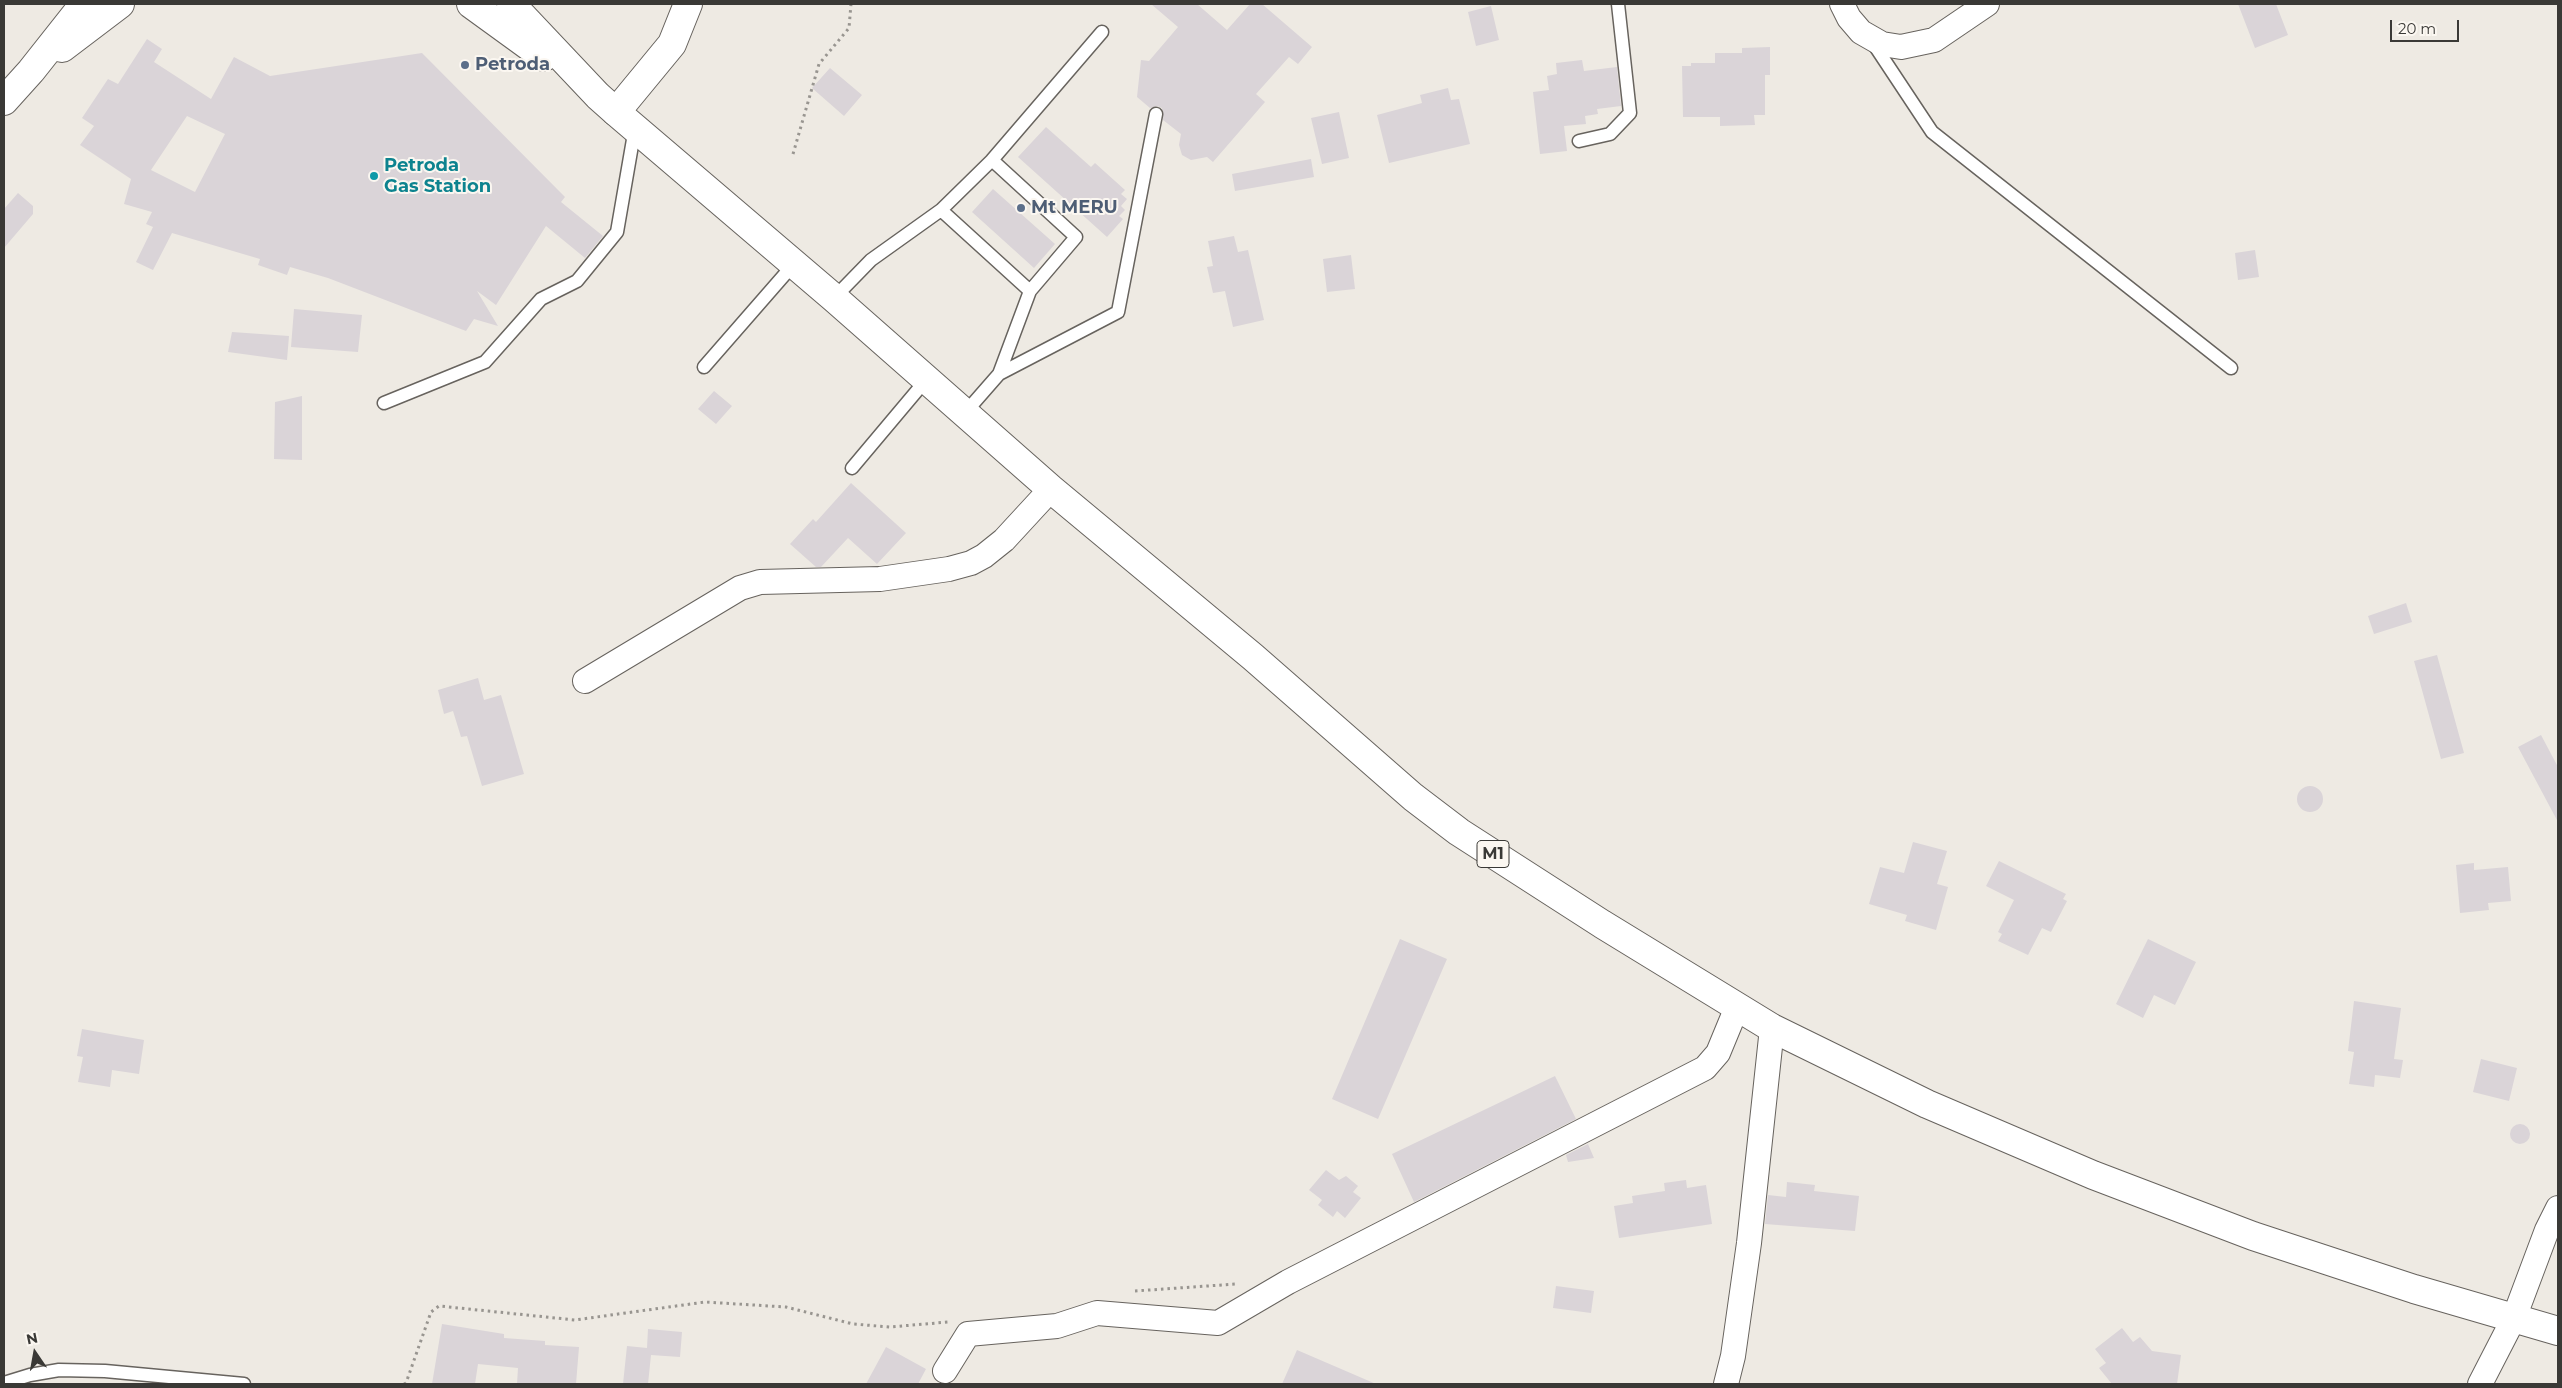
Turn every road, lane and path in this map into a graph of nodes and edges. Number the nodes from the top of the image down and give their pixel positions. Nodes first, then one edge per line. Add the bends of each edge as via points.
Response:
1 (84, 4) edge
2 (120, 4) edge
3 (471, 4) edge
4 (511, 4) edge
5 (688, 4) edge
6 (851, 4) edge
7 (1618, 4) edge
8 (1842, 4) edge
9 (1987, 4) edge
10 (1102, 32) dead end
11 (1871, 38) junction
12 (31, 71) junction
13 (4, 101) edge
14 (616, 112) junction
15 (1156, 114) dead end
16 (1579, 141) dead end
17 (794, 154) dead end
18 (992, 160) junction
19 (941, 210) junction
20 (793, 265) junction
21 (1030, 291) junction
22 (834, 298) junction
23 (704, 368) dead end
24 (2231, 368) dead end
25 (999, 374) junction
26 (926, 380) junction
27 (384, 404) dead end
28 (964, 414) junction
29 (852, 468) dead end
30 (1051, 489) junction
31 (585, 680) dead end
32 (1737, 1007) junction
33 (1772, 1028) junction
34 (2558, 1208) edge
35 (1243, 1283) dead end
36 (1129, 1291) dead end
37 (2514, 1318) junction
38 (950, 1322) dead end
39 (2558, 1331) edge
40 (945, 1371) dead end
41 (4, 1383) edge
42 (244, 1384) edge
43 (404, 1384) edge
44 (1726, 1384) edge
45 (2480, 1384) edge

1 - 12 main road
2 - 12 main road
3 - 14 main road, M1
4 - 14 main road, M1
5 - 14 main road via 672,44
6 - 17 path via 849,28 819,64
7 - 16 lane via 1630,113 1610,134
8 - 11 street via 1849,18
9 - 11 street via 1934,40 1917,46 1900,48
10 - 18 lane
11 - 24 lane via 1932,132
12 - 13 main road
14 - 20 main road, M1
14 - 27 lane via 617,232 577,281 541,299 485,362
15 - 25 lane via 1118,312
18 - 19 lane
18 - 21 lane via 1076,237
19 - 21 lane
19 - 22 lane via 871,260
20 - 22 main road, M1
20 - 23 lane
21 - 25 lane
22 - 26 main road, M1
25 - 28 lane
26 - 28 main road, M1
26 - 29 lane
28 - 30 main road, M1
30 - 31 street via 1004,540 971,563 880,579 760,582 740,588
30 - 32 main road, M1 via 1459,832
32 - 33 main road, M1
32 - 40 street via 1718,1053 1705,1068 1288,1282 1218,1323 1097,1313 1057,1326 968,1334
33 - 37 main road, M1 via 1927,1104 2093,1175 2253,1236
33 - 44 street via 1749,1243
34 - 37 street
35 - 36 path
37 - 39 main road, M1
37 - 45 street
38 - 43 path via 890,1327 853,1324 786,1307 705,1302 576,1320 439,1306 430,1312
41 - 42 lane via 59,1370

